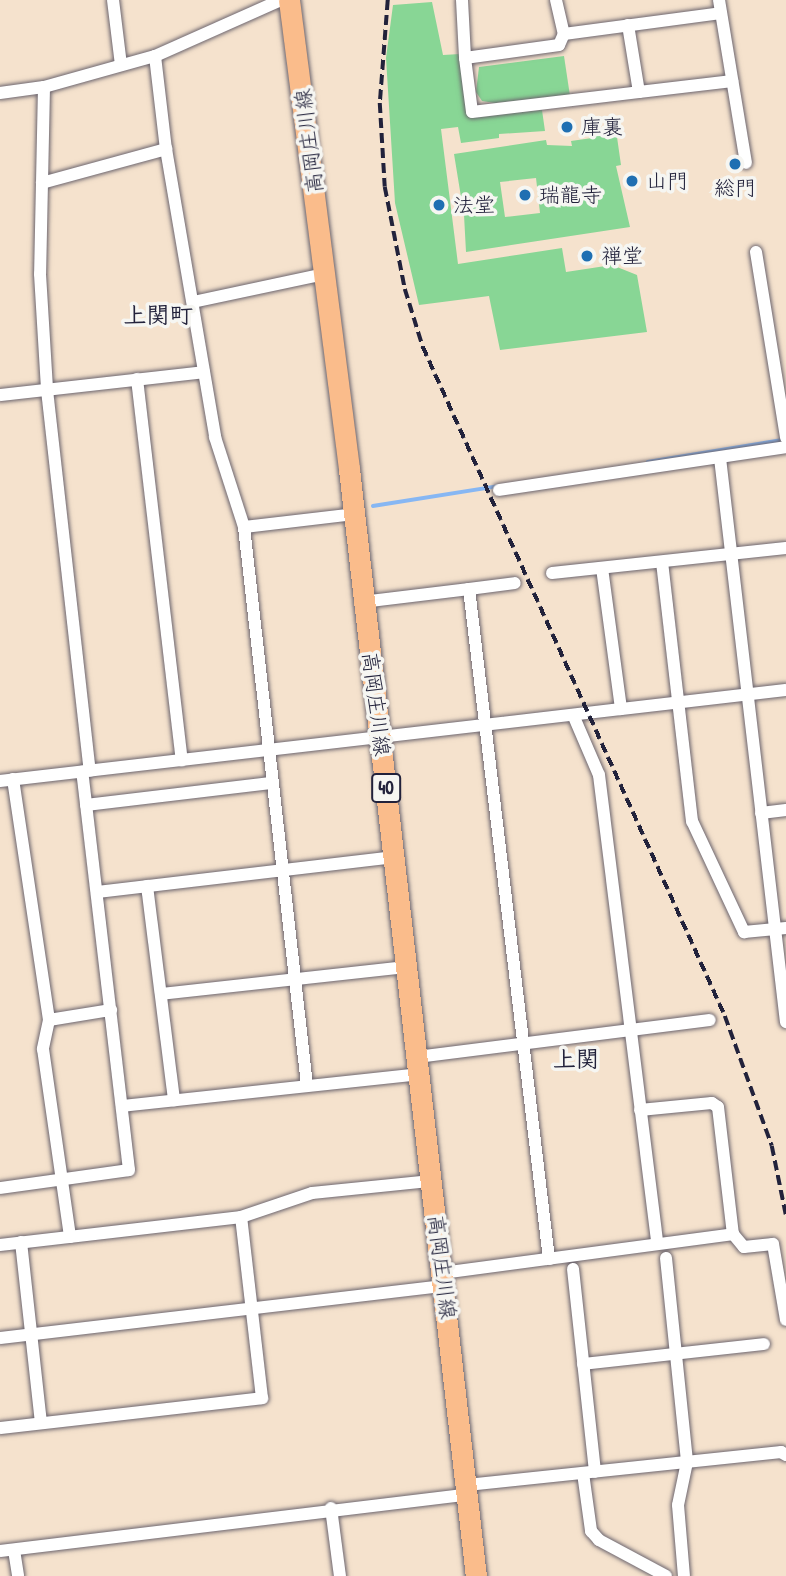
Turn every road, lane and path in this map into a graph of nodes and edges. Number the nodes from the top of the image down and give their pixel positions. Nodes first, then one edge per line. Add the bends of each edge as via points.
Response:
1 (113, 0) edge
2 (281, 0) edge
3 (289, 0) edge
4 (462, 0) edge
5 (556, 0) edge
6 (720, 7) edge
7 (628, 25) junction
8 (564, 34) junction
9 (155, 57) junction
10 (465, 58) junction
11 (121, 65) junction
12 (732, 81) junction
13 (44, 87) junction
14 (639, 92) junction
15 (0, 93) edge
16 (166, 149) junction
17 (746, 163) dead end
18 (42, 183) junction
19 (756, 252) dead end
20 (326, 274) junction
21 (193, 302) junction
22 (204, 372) junction
23 (137, 379) junction
24 (47, 390) junction
25 (0, 395) edge
26 (786, 438) edge
27 (786, 447) edge
28 (720, 458) junction
29 (499, 490) dead end
30 (354, 514) junction
31 (244, 527) junction
32 (786, 548) edge
33 (732, 553) junction
34 (662, 562) junction
35 (602, 568) junction
36 (552, 573) dead end
37 (515, 583) dead end
38 (469, 589) junction
39 (362, 602) junction
40 (786, 690) edge
41 (747, 694) junction
42 (678, 702) junction
43 (621, 709) junction
44 (574, 717) junction
45 (488, 727) junction
46 (380, 739) junction
47 (266, 751) junction
48 (182, 760) junction
49 (86, 771) junction
50 (6, 780) edge
51 (271, 783) junction
52 (86, 805) junction
53 (786, 810) edge
54 (761, 813) junction
55 (393, 857) junction
56 (283, 869) junction
57 (147, 886) junction
58 (97, 892) junction
59 (780, 928) edge
60 (405, 967) junction
61 (294, 978) junction
62 (161, 994) junction
63 (784, 997) edge
64 (111, 1010) junction
65 (49, 1020) junction
66 (710, 1020) dead end
67 (786, 1022) edge
68 (630, 1030) junction
69 (526, 1046) junction
70 (418, 1066) junction
71 (306, 1085) junction
72 (174, 1100) junction
73 (122, 1106) junction
74 (640, 1110) junction
75 (62, 1177) junction
76 (431, 1181) junction
77 (0, 1188) edge
78 (241, 1217) junction
79 (733, 1234) junction
80 (70, 1237) junction
81 (21, 1242) junction
82 (657, 1243) junction
83 (0, 1245) edge
84 (666, 1258) dead end
85 (548, 1259) junction
86 (573, 1269) dead end
87 (443, 1280) junction
88 (251, 1308) junction
89 (786, 1320) edge
90 (31, 1334) junction
91 (0, 1338) edge
92 (764, 1345) dead end
93 (676, 1354) junction
94 (583, 1364) junction
95 (41, 1423) junction
96 (0, 1428) edge
97 (786, 1455) edge
98 (687, 1462) junction
99 (589, 1473) junction
100 (468, 1489) junction
101 (331, 1508) junction
102 (14, 1550) junction
103 (0, 1551) edge
104 (18, 1576) edge
105 (340, 1576) edge
106 (476, 1576) edge
107 (666, 1576) edge
108 (684, 1576) edge

1 - 11 street
2 - 9 street
3 - 20 main road, 高岡庄川線 / 40
4 - 10 street
5 - 8 street
6 - 7 street
6 - 12 street
7 - 8 street
7 - 14 street
8 - 10 street via 559,45
9 - 11 street
9 - 16 street
10 - 14 street via 472,111
11 - 13 street
12 - 14 street
12 - 17 street
13 - 15 street
13 - 18 street
16 - 18 street
16 - 21 street
18 - 24 street via 40,274
19 - 26 street
20 - 21 street
20 - 30 main road, 高岡庄川線 / 40
21 - 22 street
22 - 23 street
22 - 31 street via 215,437
23 - 24 street
23 - 48 street
24 - 25 street
24 - 49 street
27 - 28 street
28 - 29 street
28 - 33 street
30 - 31 street
30 - 39 main road, 高岡庄川線 / 40
31 - 47 street
32 - 33 street
33 - 34 street
33 - 41 street
34 - 35 street
34 - 42 street
35 - 36 street
35 - 43 street
37 - 38 street
38 - 39 street
38 - 45 street
39 - 46 main road, 高岡庄川線 / 40
40 - 41 street
41 - 42 street
41 - 54 street
42 - 43 street
42 - 59 street via 692,821 744,932
43 - 44 street
44 - 45 street
44 - 68 street via 599,775
45 - 46 street
45 - 69 street
46 - 47 street
46 - 55 main road, 高岡庄川線 / 40
47 - 48 street
47 - 51 street
48 - 49 street
49 - 50 street
49 - 52 street
50 - 65 street
51 - 52 street
51 - 56 street
52 - 58 street
53 - 54 street
54 - 59 street
55 - 56 street
55 - 60 main road, 高岡庄川線 / 40
56 - 57 street
56 - 61 street
57 - 58 street
57 - 62 street
58 - 64 street
59 - 63 street
60 - 61 street
60 - 70 main road, 高岡庄川線 / 40
61 - 62 street
61 - 71 street
62 - 72 street
63 - 67 street
64 - 65 street
64 - 73 street
65 - 75 street via 43,1049
66 - 68 street
68 - 69 street
68 - 74 street
69 - 70 street
69 - 85 street
70 - 71 street
70 - 76 main road, 高岡庄川線 / 40
71 - 72 street
72 - 73 street
73 - 75 street via 129,1170
74 - 79 street via 712,1103 718,1107
74 - 82 street
75 - 77 street
75 - 80 street
76 - 78 street via 312,1193
76 - 87 main road, 高岡庄川線 / 40
78 - 80 street
78 - 88 street
79 - 82 street
79 - 89 street via 744,1247 773,1244
80 - 81 street
81 - 83 street
81 - 90 street
82 - 85 street
84 - 93 street
85 - 87 street
86 - 94 street
87 - 88 street
87 - 100 main road, 高岡庄川線 / 40
88 - 90 street
88 - 95 street via 262,1398
90 - 91 street
90 - 95 street
92 - 93 street
93 - 94 street
93 - 98 street
94 - 99 street
95 - 96 street
97 - 98 street
98 - 99 street
98 - 108 street via 678,1505
99 - 100 street
99 - 107 street via 590,1531
100 - 101 street
100 - 106 main road, 高岡庄川線 / 40
101 - 102 street
101 - 105 street
102 - 103 street
102 - 104 street

